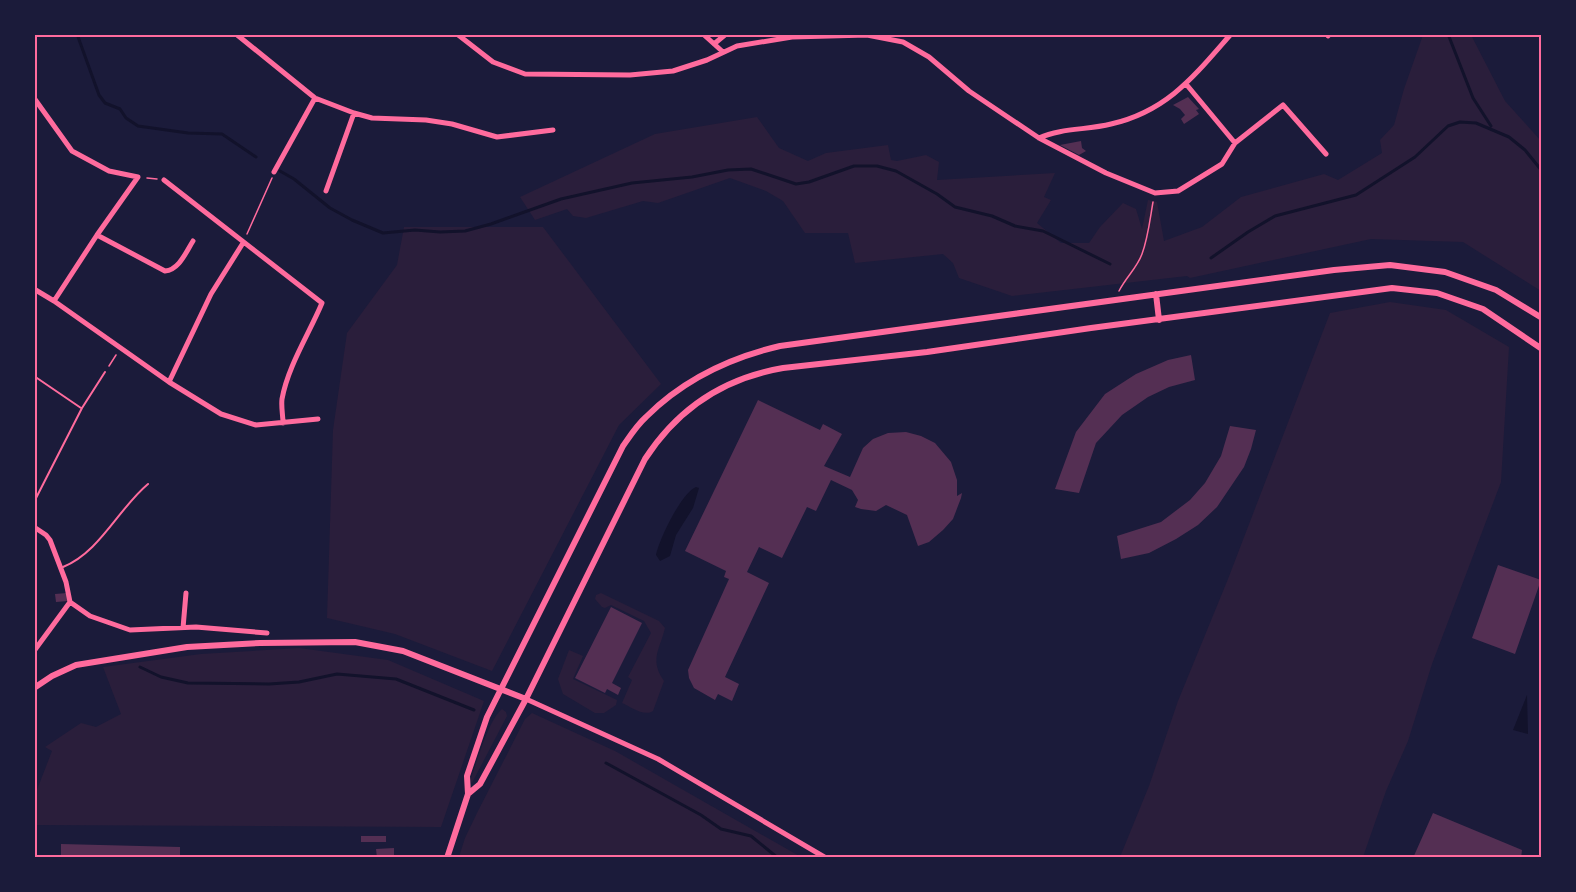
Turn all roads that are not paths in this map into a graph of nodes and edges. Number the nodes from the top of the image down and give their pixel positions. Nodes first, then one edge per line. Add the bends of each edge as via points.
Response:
1 (236, 34) edge
2 (456, 34) edge
3 (703, 34) edge
4 (726, 34) edge
5 (1232, 34) edge
6 (866, 35) edge
7 (792, 36) edge
8 (714, 44) junction
9 (723, 52) junction
10 (1186, 84) junction
11 (34, 98) edge
12 (315, 98) junction
13 (354, 113) junction
14 (553, 130) dead end
15 (1039, 138) junction
16 (1235, 143) junction
17 (1326, 154) dead end
18 (274, 172) road end
19 (164, 180) road end
20 (326, 191) dead end
21 (96, 234) junction
22 (193, 240) dead end
23 (243, 243) junction
24 (34, 289) edge
25 (1156, 294) junction
26 (54, 301) junction
27 (1542, 318) edge
28 (1159, 320) junction
29 (1542, 349) edge
30 (105, 372) road end
31 (34, 376) edge
32 (169, 382) junction
33 (82, 408) junction
34 (318, 419) dead end
35 (283, 423) junction
36 (148, 484) dead end
37 (34, 502) edge
38 (34, 527) edge
39 (60, 568) junction
40 (186, 593) dead end
41 (70, 602) junction
42 (183, 628) junction
43 (267, 633) dead end
44 (34, 651) edge
45 (1542, 678) edge
46 (34, 688) edge
47 (501, 688) junction
48 (526, 699) junction
49 (1542, 757) edge
50 (468, 794) junction
51 (447, 858) edge
52 (826, 858) edge

1 - 12 street
2 - 9 street via 493,62 525,75 673,72
3 - 8 street
4 - 8 street
5 - 10 street
6 - 7 street
6 - 15 street via 903,42 929,57 969,91
7 - 9 street
8 - 9 street
10 - 15 street via 1161,104 1117,123
10 - 16 street
11 - 21 street via 72,151 109,171 138,177
12 - 13 street
12 - 18 street
13 - 14 street via 452,124 497,137
13 - 20 street
15 - 16 street via 1155,193 1178,190 1203,178 1222,164
16 - 17 street via 1283,105
19 - 23 street
21 - 22 street via 165,271 177,266
21 - 26 street
23 - 32 street via 211,294
23 - 35 street via 322,303 293,364 282,400
24 - 26 street
25 - 27 street via 1390,264 1466,279 1496,290
25 - 28 street
25 - 47 street via 780,346 729,361 697,378 644,418 623,446
26 - 32 street
28 - 29 street via 1392,288 1437,292 1483,309
28 - 48 street via 772,370 735,381 709,395 660,436 645,459
30 - 33 lane
31 - 33 lane
32 - 35 street via 221,414 256,425
33 - 37 lane
34 - 35 street
36 - 39 lane via 78,561
38 - 39 street via 46,535
39 - 41 street
40 - 42 street
41 - 42 street via 90,616 130,630
41 - 44 street
42 - 43 street
45 - 49 street
46 - 47 street via 76,665 110,659 187,647 313,641 355,642 403,651
47 - 48 street
47 - 50 street via 467,776
48 - 50 street via 480,784
48 - 52 street via 658,759
50 - 51 street

